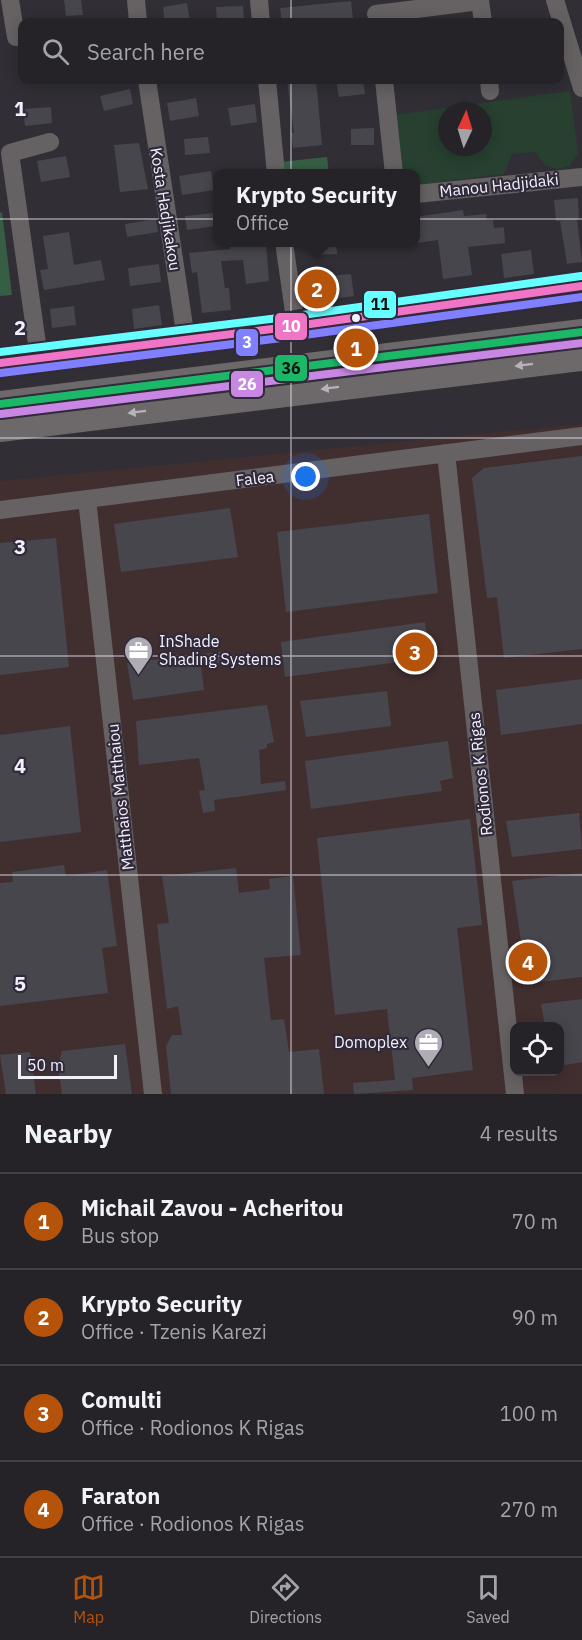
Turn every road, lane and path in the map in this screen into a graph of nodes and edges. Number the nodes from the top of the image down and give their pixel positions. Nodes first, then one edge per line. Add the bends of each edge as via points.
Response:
1 (10, 0) edge
2 (136, 0) edge
3 (259, 0) edge
4 (555, 0) edge
5 (376, 12) edge
6 (138, 18) edge
7 (261, 18) edge
8 (482, 18) edge
9 (561, 18) edge
10 (564, 29) edge
11 (13, 38) edge
12 (148, 84) edge
13 (267, 84) edge
14 (384, 84) edge
15 (582, 88) edge
16 (50, 142) dead end
17 (276, 169) edge
18 (393, 169) edge
19 (582, 177) edge
20 (420, 194) edge
21 (285, 247) edge
22 (582, 285) edge
23 (296, 326) junction
24 (582, 332) edge
25 (186, 339) junction
26 (582, 357) edge
27 (39, 358) junction
28 (0, 363) edge
29 (0, 404) edge
30 (0, 429) edge
31 (582, 436) edge
32 (446, 453) junction
33 (87, 499) junction
34 (0, 510) edge
35 (153, 1094) edge
36 (515, 1094) edge

1 - 11 street
2 - 6 street
3 - 7 street
4 - 9 street
5 - 8 street via 480,1
10 - 15 street
12 - 25 street, Kosta Hadjikakou
13 - 17 street
14 - 18 street
16 - 27 street via 10,153
19 - 20 street, Manou Hadjidaki
21 - 23 street
22 - 23 street
23 - 25 street
24 - 29 highway
25 - 27 street
26 -> 30 highway
27 - 28 street
31 - 32 street, Falea
32 - 33 street, Falea
32 - 36 street, Rodionos K Rigas
33 - 34 street, Falea
33 - 35 street, Matthaios Matthaiou

